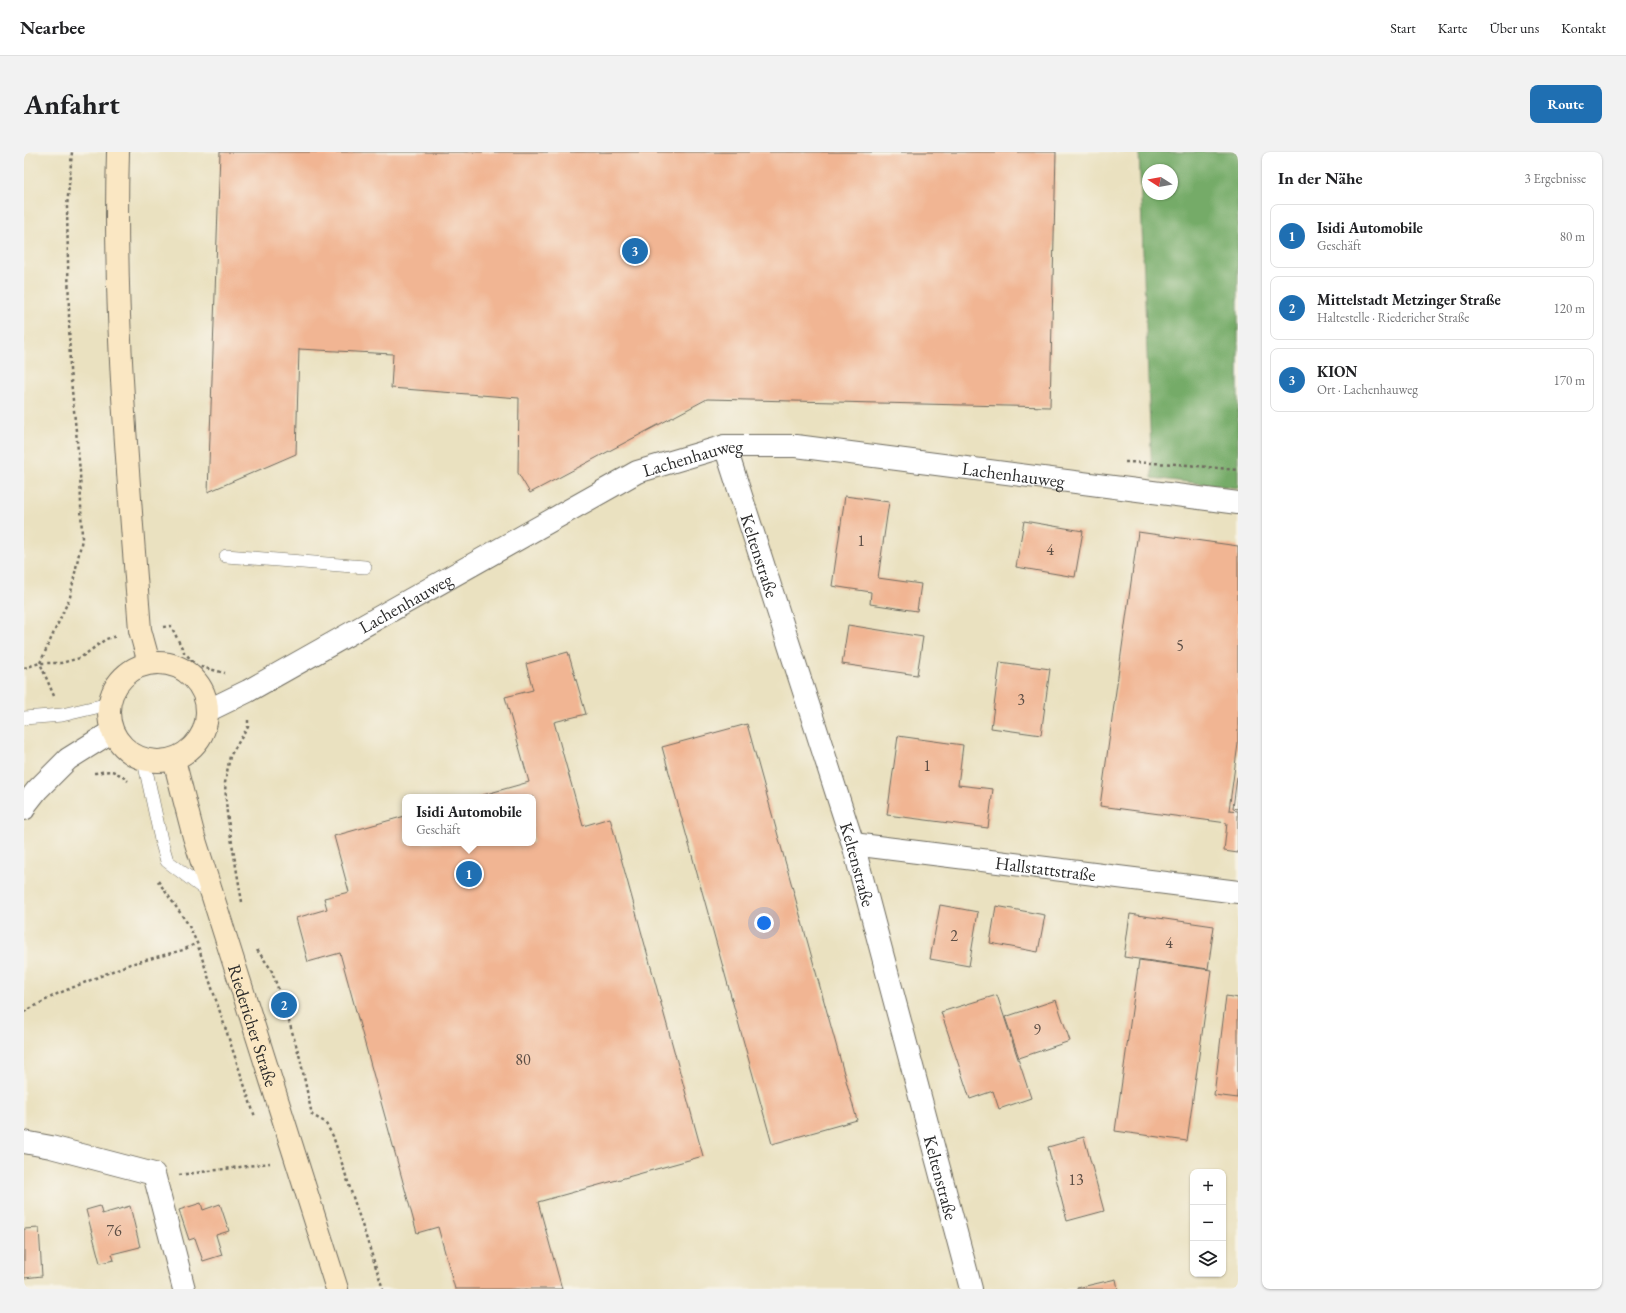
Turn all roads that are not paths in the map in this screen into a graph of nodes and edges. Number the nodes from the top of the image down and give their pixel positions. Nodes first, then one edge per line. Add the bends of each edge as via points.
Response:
1 (118, 152) edge
2 (724, 446) junction
3 (1238, 503) edge
4 (226, 556) dead end
5 (365, 567) dead end
6 (149, 663) junction
7 (109, 704) junction
8 (207, 711) junction
9 (24, 718) edge
10 (112, 732) junction
11 (174, 760) junction
12 (144, 761) junction
13 (25, 806) edge
14 (852, 844) junction
15 (1238, 892) edge
16 (212, 894) junction
17 (24, 1142) edge
18 (184, 1289) edge
19 (337, 1289) edge
20 (971, 1289) edge

1 - 6 main road via 116,220 124,414 140,630
2 - 3 street, Lachenhauweg via 796,446
2 - 8 street, Lachenhauweg via 637,472 248,691
2 - 14 street, Keltenstraße
4 - 5 lane
6 - 7 main road via 131,670 115,686
6 - 8 main road via 165,663 183,669 195,680 204,694
7 - 9 lane via 62,715
7 - 10 main road
8 - 11 main road via 203,733 190,750
10 - 12 main road via 120,744
10 - 13 street via 68,759
11 - 12 main road via 156,763
11 - 16 main road, Riedericher Straße
12 - 16 lane via 167,861
14 - 15 street, Hallstattstraße
14 - 20 street, Keltenstraße
16 - 19 main road, Riedericher Straße
17 - 18 street via 154,1174

